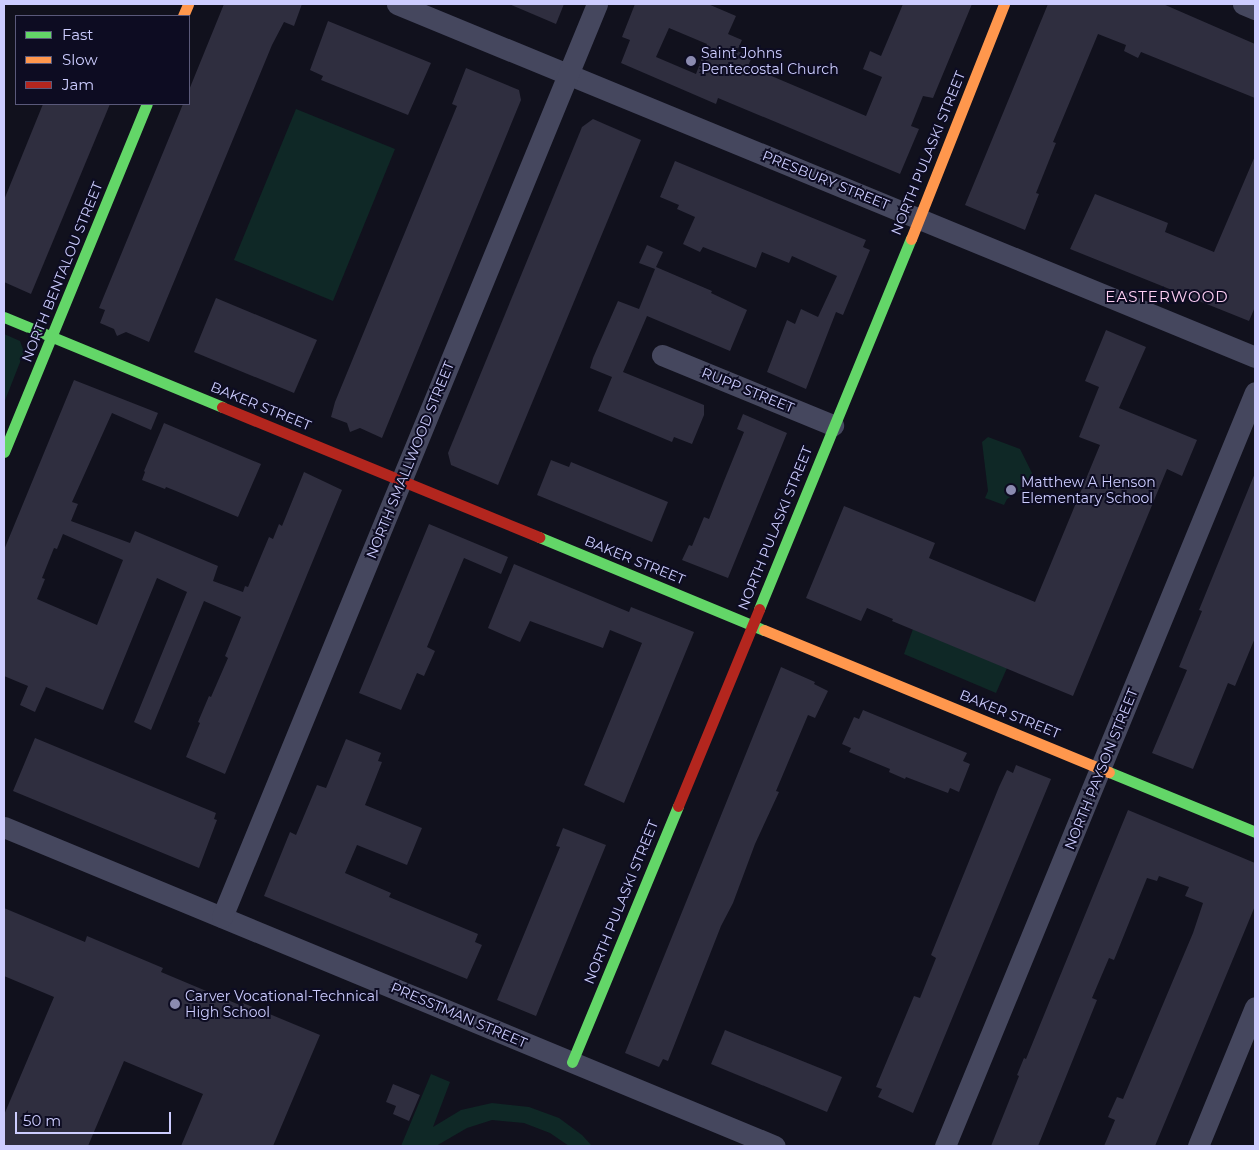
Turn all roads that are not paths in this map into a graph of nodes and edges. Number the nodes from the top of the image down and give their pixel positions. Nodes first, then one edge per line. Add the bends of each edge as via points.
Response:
1 (397, 4) edge
2 (597, 4) edge
3 (1004, 4) edge
4 (1244, 4) edge
5 (1255, 9) edge
6 (568, 74) junction
7 (147, 105) edge
8 (919, 219) junction
9 (4, 317) edge
10 (52, 336) junction
11 (662, 355) dead end
12 (1255, 357) edge
13 (1255, 392) edge
14 (833, 425) junction
15 (4, 452) edge
16 (401, 480) junction
17 (752, 625) junction
18 (1101, 768) junction
19 (4, 827) edge
20 (1255, 832) edge
21 (222, 917) junction
22 (1255, 1007) edge
23 (572, 1062) junction
24 (775, 1146) edge
25 (945, 1146) edge
26 (1198, 1146) edge

1 - 6 street, PRESBURY STREET
2 - 6 street, NORTH SMALLWOOD STREET
3 - 8 street, NORTH PULASKI STREET
4 - 5 street
6 - 8 street, PRESBURY STREET
6 - 16 street, NORTH SMALLWOOD STREET
7 - 10 street, NORTH BENTALOU STREET
8 - 12 street, PRESBURY STREET
8 - 14 street, NORTH PULASKI STREET
9 - 10 street, BAKER STREET
10 - 15 street, NORTH BENTALOU STREET
10 - 16 street, BAKER STREET
11 - 14 street, RUPP STREET
13 - 18 street, NORTH PAYSON STREET
14 - 17 street, NORTH PULASKI STREET
16 - 17 street, BAKER STREET
16 - 21 street, NORTH SMALLWOOD STREET
17 - 18 street, BAKER STREET
17 - 23 street, NORTH PULASKI STREET
18 - 20 street, BAKER STREET
18 - 25 street, NORTH PAYSON STREET
19 - 21 street, PRESSTMAN STREET
21 - 23 street, PRESSTMAN STREET
22 - 26 street
23 - 24 street, PRESSTMAN STREET

